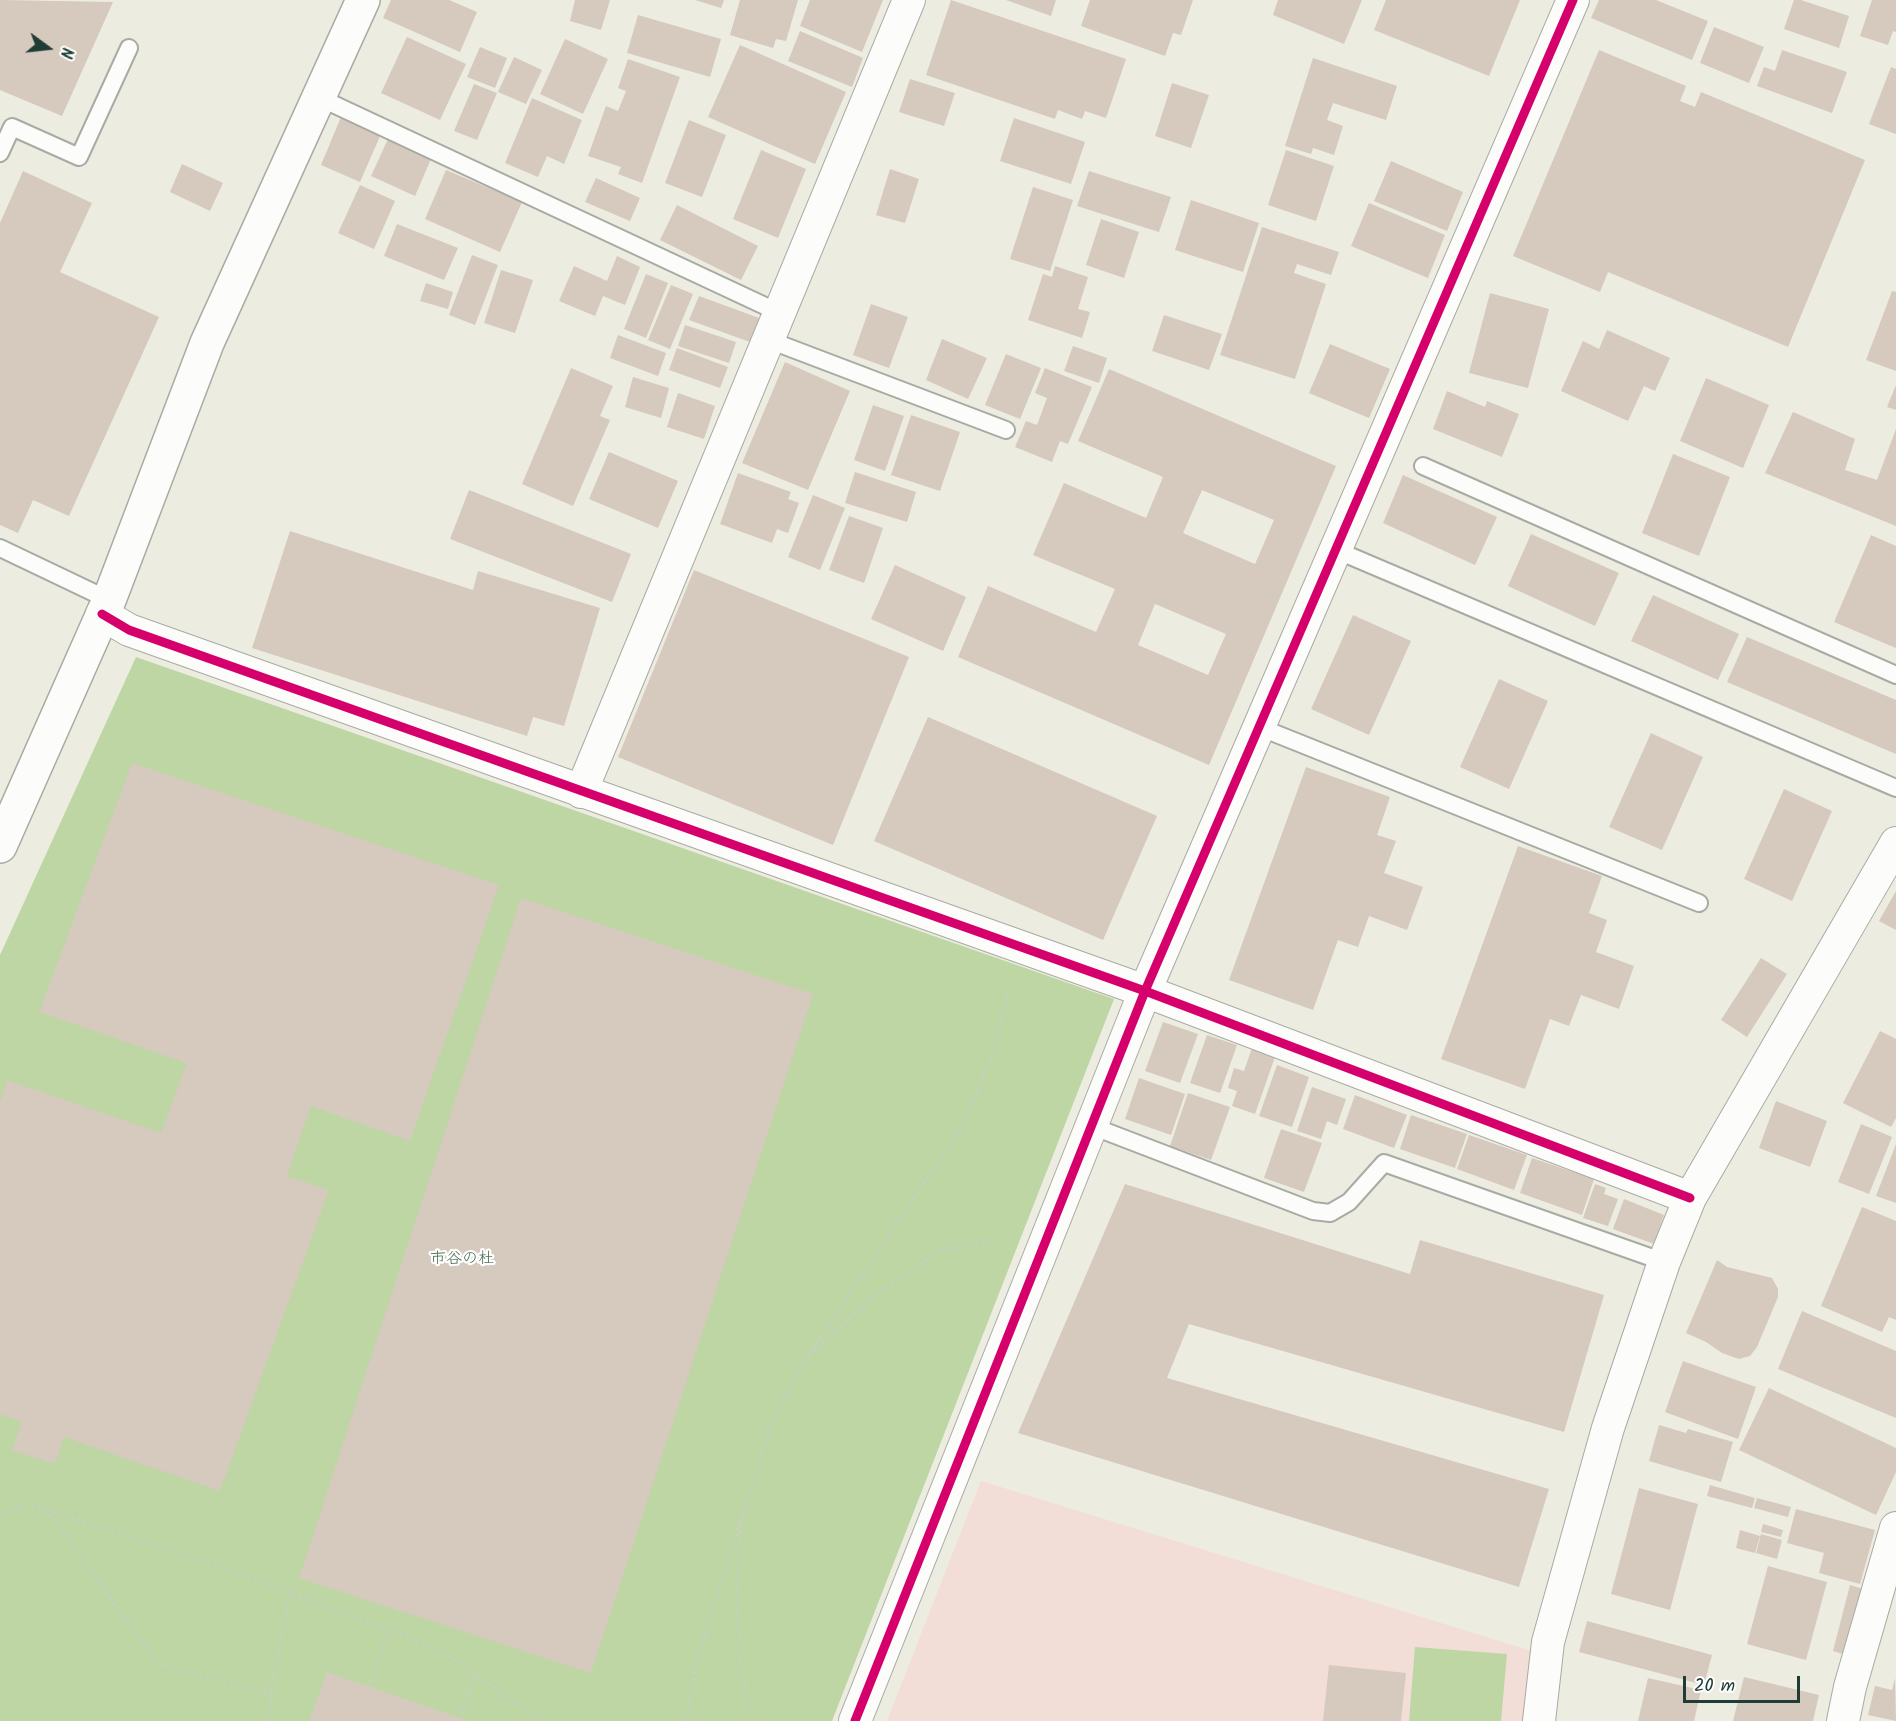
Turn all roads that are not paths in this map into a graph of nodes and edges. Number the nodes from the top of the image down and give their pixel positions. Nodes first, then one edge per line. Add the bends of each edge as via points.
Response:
1 (363, 0) edge
2 (909, 0) edge
3 (1573, 0) edge
4 (129, 48) dead end
5 (318, 97) junction
6 (0, 153) edge
7 (774, 327) junction
8 (1006, 430) dead end
9 (1423, 466) dead end
10 (0, 549) edge
11 (1336, 550) junction
12 (105, 607) junction
13 (1896, 675) edge
14 (1259, 727) junction
15 (1896, 788) edge
16 (580, 792) junction
17 (1896, 843) edge
18 (0, 846) edge
19 (1699, 903) dead end
20 (1145, 991) junction
21 (1089, 1125) junction
22 (1690, 1198) junction
23 (1664, 1262) junction
24 (1896, 1528) edge
25 (855, 1721) edge
26 (1539, 1721) edge
27 (1843, 1721) edge

1 - 5 street
2 - 7 street
3 - 11 street
4 - 6 lane via 79,157 12,127
5 - 7 lane
5 - 12 street via 207,343
7 - 8 lane
7 - 16 street
9 - 13 lane
10 - 12 lane
11 - 14 street
11 - 15 lane
12 - 16 street via 129,630
12 - 18 street
14 - 19 lane
14 - 20 street
16 - 20 street
17 - 22 street
20 - 21 street
20 - 22 street
21 - 23 lane via 1313,1211 1330,1213 1349,1202 1384,1163
21 - 25 street
22 - 23 street
23 - 26 street via 1608,1428 1548,1642
24 - 27 street

